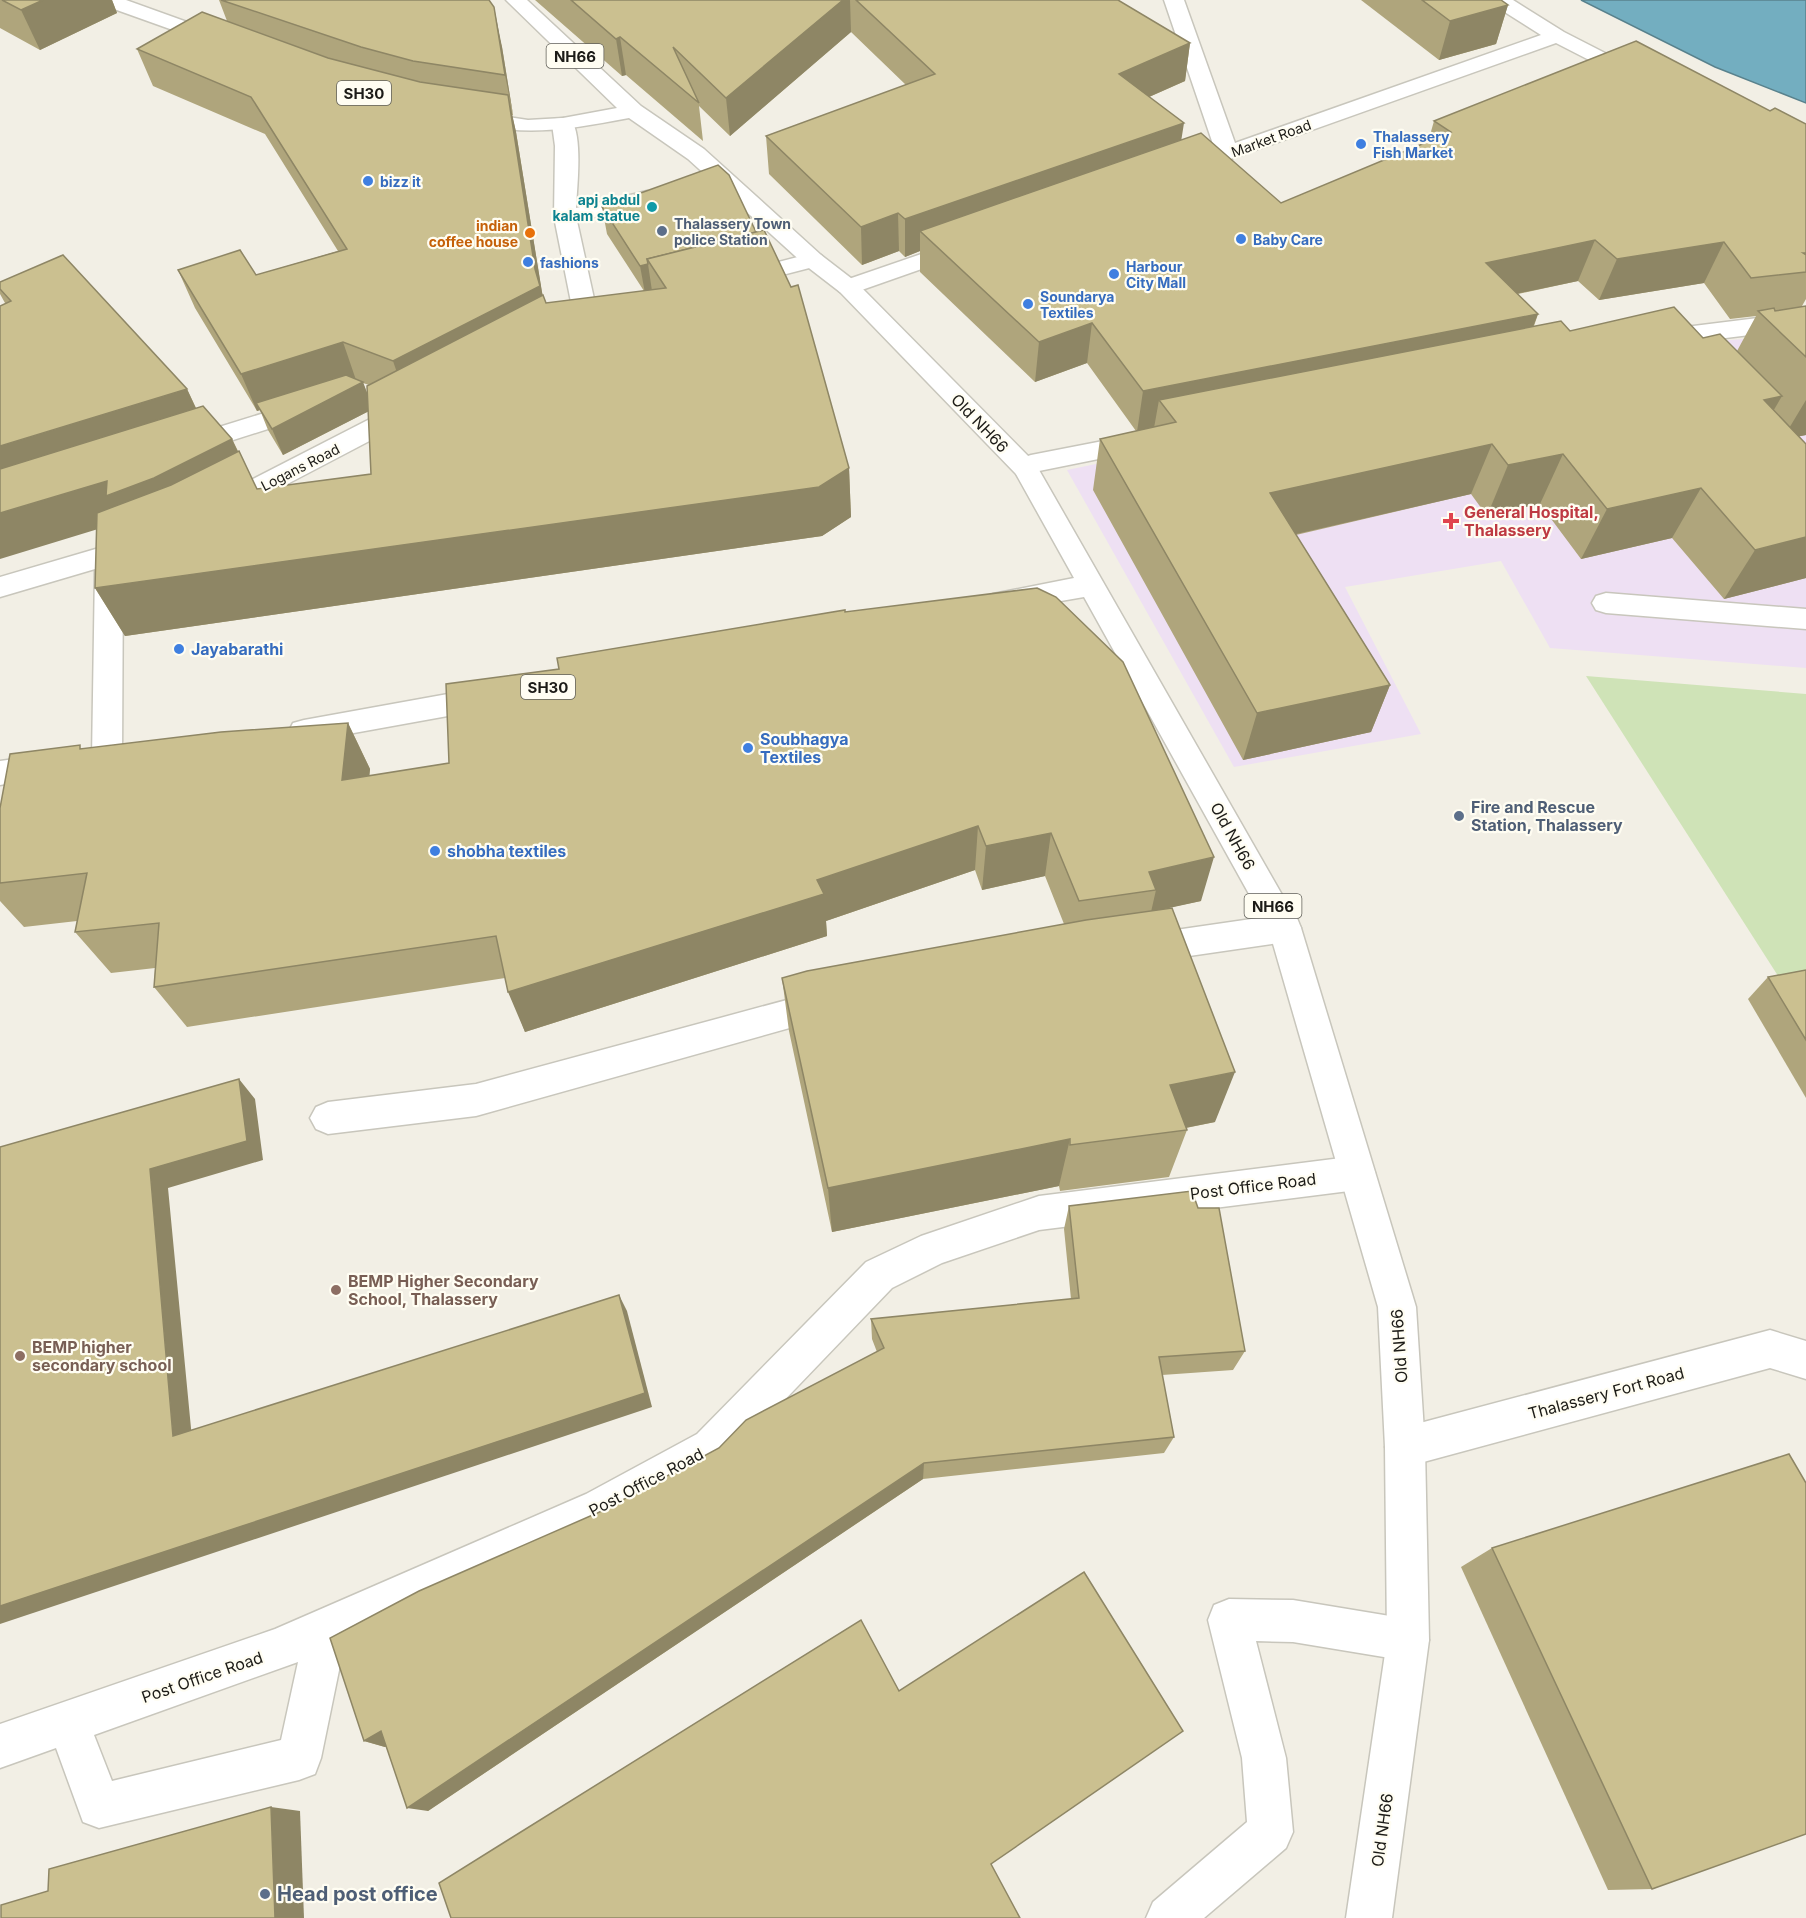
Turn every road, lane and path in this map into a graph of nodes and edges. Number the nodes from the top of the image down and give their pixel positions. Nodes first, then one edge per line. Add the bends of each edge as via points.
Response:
1 (107, 0) edge
2 (516, 0) edge
3 (1174, 0) edge
4 (1499, 0) edge
5 (1557, 36) junction
6 (238, 48) edge
7 (1650, 84) edge
8 (633, 111) junction
9 (452, 115) edge
10 (563, 124) junction
11 (1227, 153) junction
12 (1160, 177) edge
13 (668, 193) edge
14 (565, 217) junction
15 (982, 240) edge
16 (813, 260) junction
17 (722, 283) edge
18 (848, 287) junction
19 (587, 318) edge
20 (1806, 320) edge
21 (1663, 337) junction
22 (1628, 344) edge
23 (1687, 361) edge
24 (435, 396) edge
25 (377, 399) edge
26 (326, 401) edge
27 (406, 411) junction
28 (1172, 436) edge
29 (156, 456) edge
30 (1026, 469) junction
31 (195, 520) edge
32 (163, 534) edge
33 (109, 555) junction
34 (1093, 585) junction
35 (0, 587) edge
36 (1606, 603) dead end
37 (976, 606) edge
38 (1806, 619) edge
39 (523, 692) edge
40 (279, 734) edge
41 (0, 773) edge
42 (1285, 928) junction
43 (1111, 954) edge
44 (856, 997) edge
45 (328, 1118) dead end
46 (1357, 1173) junction
47 (1806, 1360) edge
48 (1405, 1447) junction
49 (327, 1628) junction
50 (1408, 1640) junction
51 (68, 1724) junction
52 (0, 1746) edge
53 (1169, 1918) edge
54 (1369, 1918) edge

1 - 6 street
2 - 8 street, Old NH66 / NH66
3 - 11 street
4 - 5 street
5 - 7 street
5 - 11 street, Market Road
8 - 10 street
8 - 16 street, Old NH66 / NH66 via 696,154 713,182
9 - 10 street via 528,126
10 - 14 street
11 - 12 street, Market Road
13 - 14 street
14 - 19 street
15 - 18 street
16 - 17 street
16 - 18 street, Old NH66 / NH66
18 - 30 street, Old NH66 / NH66
20 - 21 street
21 - 22 street
21 - 23 street
24 - 27 street, Logans Road
25 - 27 street
26 - 29 street
27 - 31 street, Logans Road
28 - 30 street via 1031,464
30 - 34 street, Old NH66 / NH66
32 - 33 street
33 - 35 street
33 - 41 street via 118,756
34 - 37 street
34 - 42 street, Old NH66 / NH66
36 - 38 street
39 - 40 street, SH30
42 - 43 street
42 - 46 street, Old NH66 / NH66
44 - 45 street via 476,1100
46 - 48 street, Old NH66 / NH66 via 1397,1307
46 - 49 street, Post Office Road via 1039,1213 934,1248 879,1275 711,1448 600,1508
47 - 48 street, Thalassery Fort Road via 1770,1349
48 - 50 street, Old NH66 / NH66
49 - 51 street, Post Office Road via 279,1649
49 - 51 street via 299,1758 99,1806
50 - 53 street via 1293,1621 1229,1620 1263,1758 1270,1832
50 - 54 street, Old NH66 / NH66
51 - 52 street, Post Office Road

